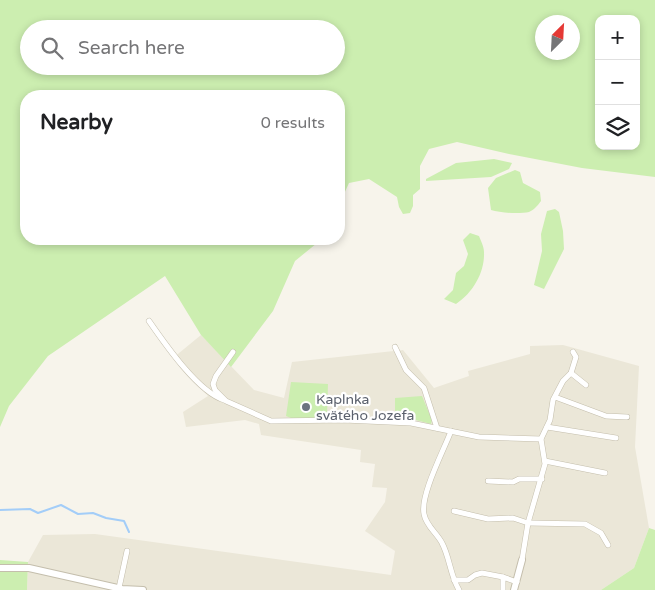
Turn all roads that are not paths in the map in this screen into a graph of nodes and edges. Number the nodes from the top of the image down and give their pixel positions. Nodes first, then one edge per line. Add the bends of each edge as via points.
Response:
1 (149, 321) dead end
2 (395, 347) dead end
3 (233, 352) dead end
4 (573, 352) dead end
5 (570, 373) junction
6 (586, 385) dead end
7 (555, 397) junction
8 (226, 401) junction
9 (627, 416) dead end
10 (547, 427) junction
11 (437, 428) junction
12 (451, 431) junction
13 (616, 438) dead end
14 (541, 439) junction
15 (545, 460) junction
16 (605, 472) dead end
17 (542, 478) junction
18 (488, 482) dead end
19 (454, 511) dead end
20 (528, 523) junction
21 (608, 545) dead end
22 (127, 551) dead end
23 (522, 560) joint
24 (0, 568) edge
25 (503, 577) junction
26 (454, 580) junction
27 (517, 582) junction
28 (119, 588) junction
29 (142, 590) edge
30 (459, 590) edge
31 (503, 590) edge
32 (514, 590) edge

1 - 8 street via 178,361 200,384
2 - 11 street via 406,370 424,388
3 - 8 street via 213,384
4 - 5 street via 576,357
5 - 6 street
5 - 7 street
7 - 9 street via 606,416
7 - 10 street
8 - 11 street via 271,421 344,420 411,423
10 - 13 street
10 - 14 street
11 - 12 street
12 - 14 street via 479,437
12 - 26 street via 423,502 424,516 442,543
14 - 15 street
15 - 16 street
15 - 17 street
17 - 18 street
17 - 20 street
19 - 20 street via 488,519 513,518
20 - 21 street via 585,524 601,533
20 - 23 street
22 - 28 street
23 - 27 street
24 - 28 street via 30,568
25 - 26 street via 482,573 468,580
25 - 27 street
25 - 31 street
26 - 30 street
27 - 32 street
28 - 29 street

